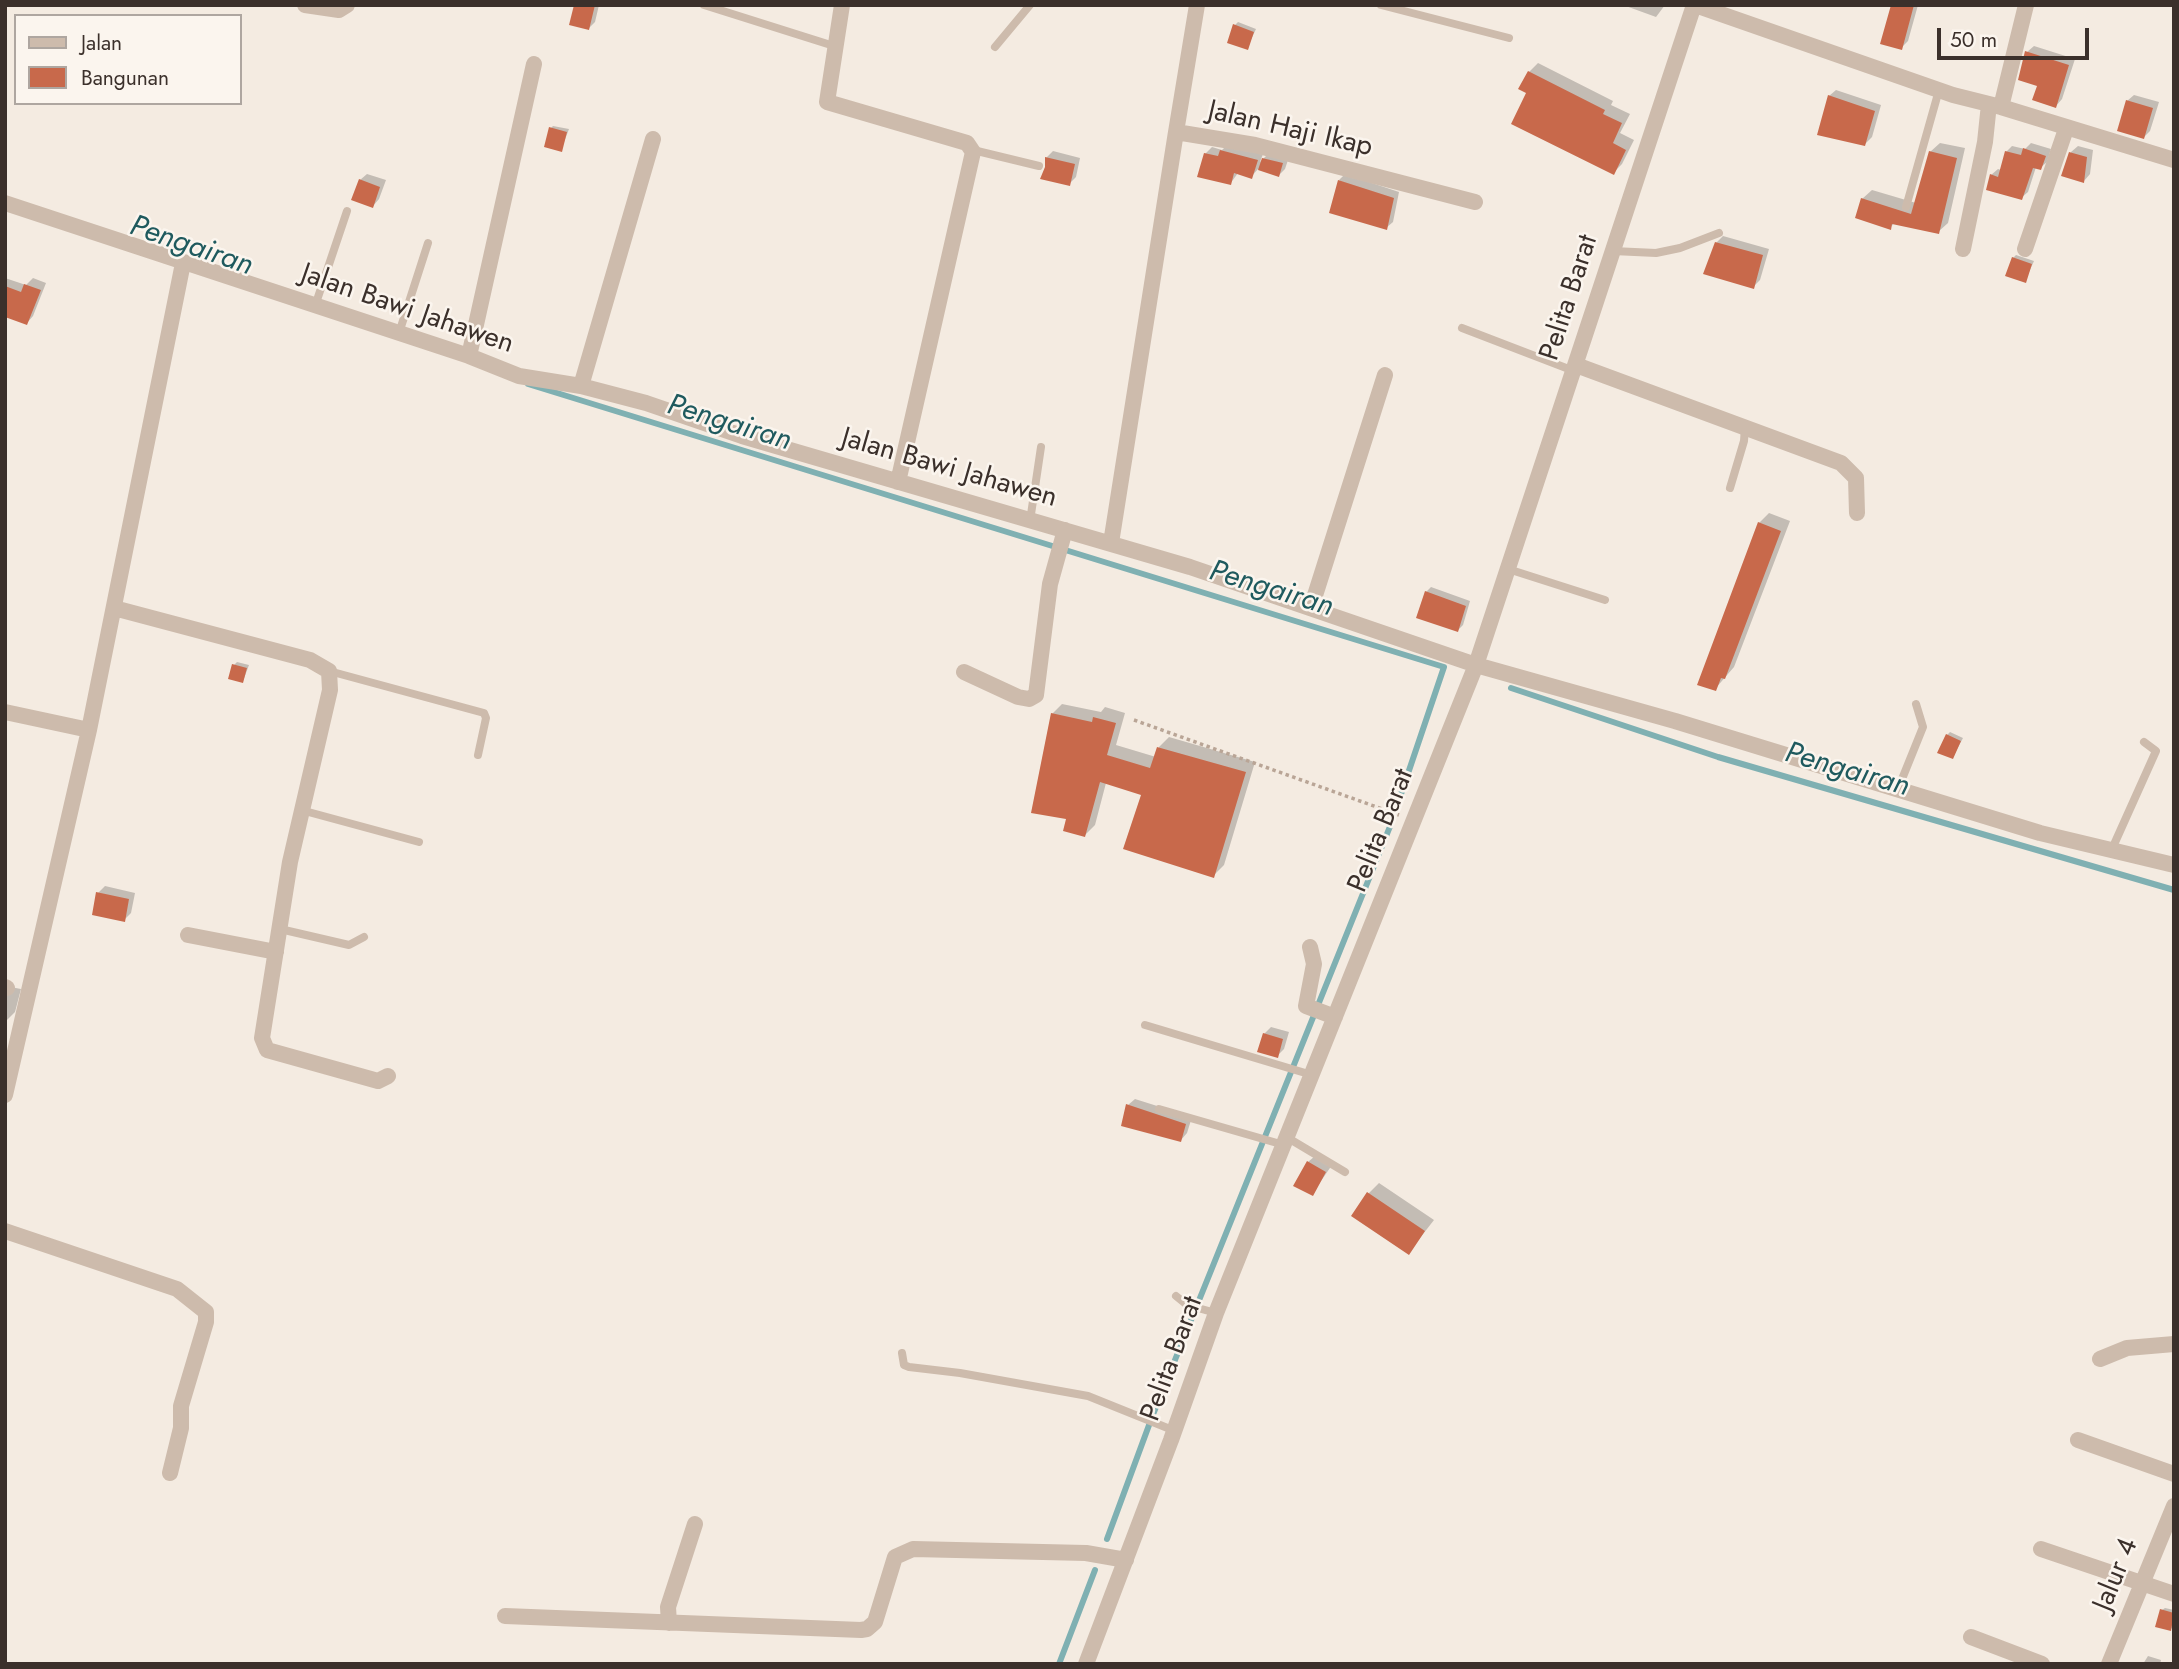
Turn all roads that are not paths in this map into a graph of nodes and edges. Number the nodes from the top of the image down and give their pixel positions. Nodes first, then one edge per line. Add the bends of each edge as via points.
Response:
1 (305, 5) edge
2 (347, 5) edge
3 (704, 5) edge
4 (842, 5) edge
5 (1030, 5) edge
6 (1196, 5) edge
7 (1381, 5) edge
8 (1694, 5) edge
9 (2026, 5) edge
10 (1509, 38) dead end
11 (834, 46) junction
12 (995, 47) dead end
13 (534, 64) dead end
14 (1939, 90) junction
15 (1995, 106) junction
16 (2066, 129) junction
17 (1176, 132) junction
18 (653, 139) dead end
19 (973, 150) junction
20 (2174, 160) edge
21 (1039, 166) dead end
22 (1475, 202) dead end
23 (5, 203) edge
24 (1906, 207) dead end
25 (347, 211) dead end
26 (1719, 233) dead end
27 (428, 243) dead end
28 (1963, 249) dead end
29 (2025, 249) dead end
30 (1613, 251) junction
31 (183, 263) junction
32 (315, 306) junction
33 (1462, 328) dead end
34 (399, 333) junction
35 (469, 356) junction
36 (1575, 368) junction
37 (1385, 375) dead end
38 (581, 386) junction
39 (1745, 426) junction
40 (1041, 447) dead end
41 (898, 482) junction
42 (1730, 488) dead end
43 (1857, 513) dead end
44 (1030, 521) junction
45 (1065, 530) junction
46 (1111, 543) junction
47 (1508, 569) junction
48 (1605, 600) dead end
49 (114, 608) junction
50 (1311, 608) junction
51 (1476, 665) junction
52 (328, 671) junction
53 (964, 672) dead end
54 (1916, 704) dead end
55 (5, 712) edge
56 (89, 730) junction
57 (2144, 742) dead end
58 (478, 755) dead end
59 (1898, 789) junction
60 (301, 810) junction
61 (419, 842) dead end
62 (2112, 849) junction
63 (2174, 865) edge
64 (280, 929) junction
65 (188, 935) dead end
66 (365, 937) dead end
67 (1310, 947) dead end
68 (276, 952) junction
69 (1335, 1017) junction
70 (1144, 1026) dead end
71 (1312, 1075) junction
72 (388, 1076) dead end
73 (5, 1096) edge
74 (1159, 1109) dead end
75 (1287, 1141) junction
76 (1345, 1172) dead end
77 (5, 1231) edge
78 (1176, 1296) dead end
79 (1216, 1313) junction
80 (2174, 1344) edge
81 (902, 1353) dead end
82 (2100, 1359) dead end
83 (1175, 1431) junction
84 (2078, 1440) dead end
85 (170, 1473) dead end
86 (2174, 1474) edge
87 (2174, 1506) edge
88 (695, 1524) dead end
89 (2041, 1549) dead end
90 (1125, 1560) junction
91 (2142, 1583) junction
92 (2174, 1594) edge
93 (505, 1616) dead end
94 (669, 1623) junction
95 (1971, 1637) dead end
96 (1086, 1664) edge
97 (2042, 1664) edge
98 (2109, 1664) edge

1 - 2 street via 339,10
3 - 11 lane
4 - 11 street
5 - 12 lane
6 - 17 street, Jalan Haji Ikap
7 - 10 lane
8 - 14 street
8 - 30 street, Pelita Barat
9 - 15 street
11 - 19 street via 825,96 829,104 967,143
13 - 35 street
14 - 15 street
14 - 24 lane
15 - 16 street
15 - 28 street
16 - 20 street
16 - 29 street
17 - 22 street, Jalan Haji Ikap via 1255,145
17 - 46 street
18 - 38 street
19 - 21 lane
19 - 41 street
23 - 31 street, Jalan Bawi Jahawen
25 - 32 lane
26 - 30 lane via 1656,253
27 - 34 lane
30 - 36 street, Pelita Barat
31 - 32 street, Jalan Bawi Jahawen
31 - 49 street
32 - 34 street, Jalan Bawi Jahawen
33 - 36 lane
34 - 35 street, Jalan Bawi Jahawen
35 - 38 street, Jalan Bawi Jahawen via 519,376
36 - 39 street
36 - 47 street, Pelita Barat
37 - 50 street
38 - 41 street, Jalan Bawi Jahawen
39 - 42 lane
39 - 43 street via 1820,453 1849,469 1856,478
40 - 44 lane
41 - 44 street, Jalan Bawi Jahawen
44 - 45 street, Jalan Bawi Jahawen
45 - 46 street, Jalan Bawi Jahawen
45 - 53 street via 1050,584 1036,695 1018,697
46 - 50 street, Jalan Bawi Jahawen
47 - 48 lane
47 - 51 street, Pelita Barat
49 - 52 street via 310,660
49 - 56 street
50 - 51 street, Jalan Bawi Jahawen
51 - 59 street, Jalan Bawi Jahawen
51 - 69 street, Pelita Barat
52 - 58 lane via 484,713
52 - 60 street via 330,690
54 - 59 lane via 1923,727
55 - 56 street
56 - 73 street
57 - 62 lane via 2156,751
59 - 62 street, Jalan Bawi Jahawen
60 - 61 lane
60 - 64 street
62 - 63 street, Jalan Bawi Jahawen
64 - 66 lane via 349,945
64 - 68 street
65 - 68 street
67 - 69 street via 1314,964 1306,1006
68 - 72 street via 262,1038 267,1050 378,1081
69 - 71 street, Pelita Barat
70 - 71 lane
71 - 75 street, Pelita Barat
74 - 75 lane
75 - 76 lane
75 - 79 street, Pelita Barat
77 - 85 street via 177,1289 206,1312 181,1406 181,1428
78 - 79 lane
79 - 83 street, Pelita Barat
80 - 82 street via 2127,1348
81 - 83 lane via 909,1367 1088,1396
83 - 90 street, Pelita Barat
84 - 86 street
87 - 91 street, Jalur 4
88 - 94 street via 668,1607
89 - 91 street
90 - 94 street via 1086,1553 913,1549 895,1557 875,1622 867,1629
90 - 96 street, Pelita Barat
91 - 92 street
91 - 98 street, Jalur 4
93 - 94 street
95 - 97 street

